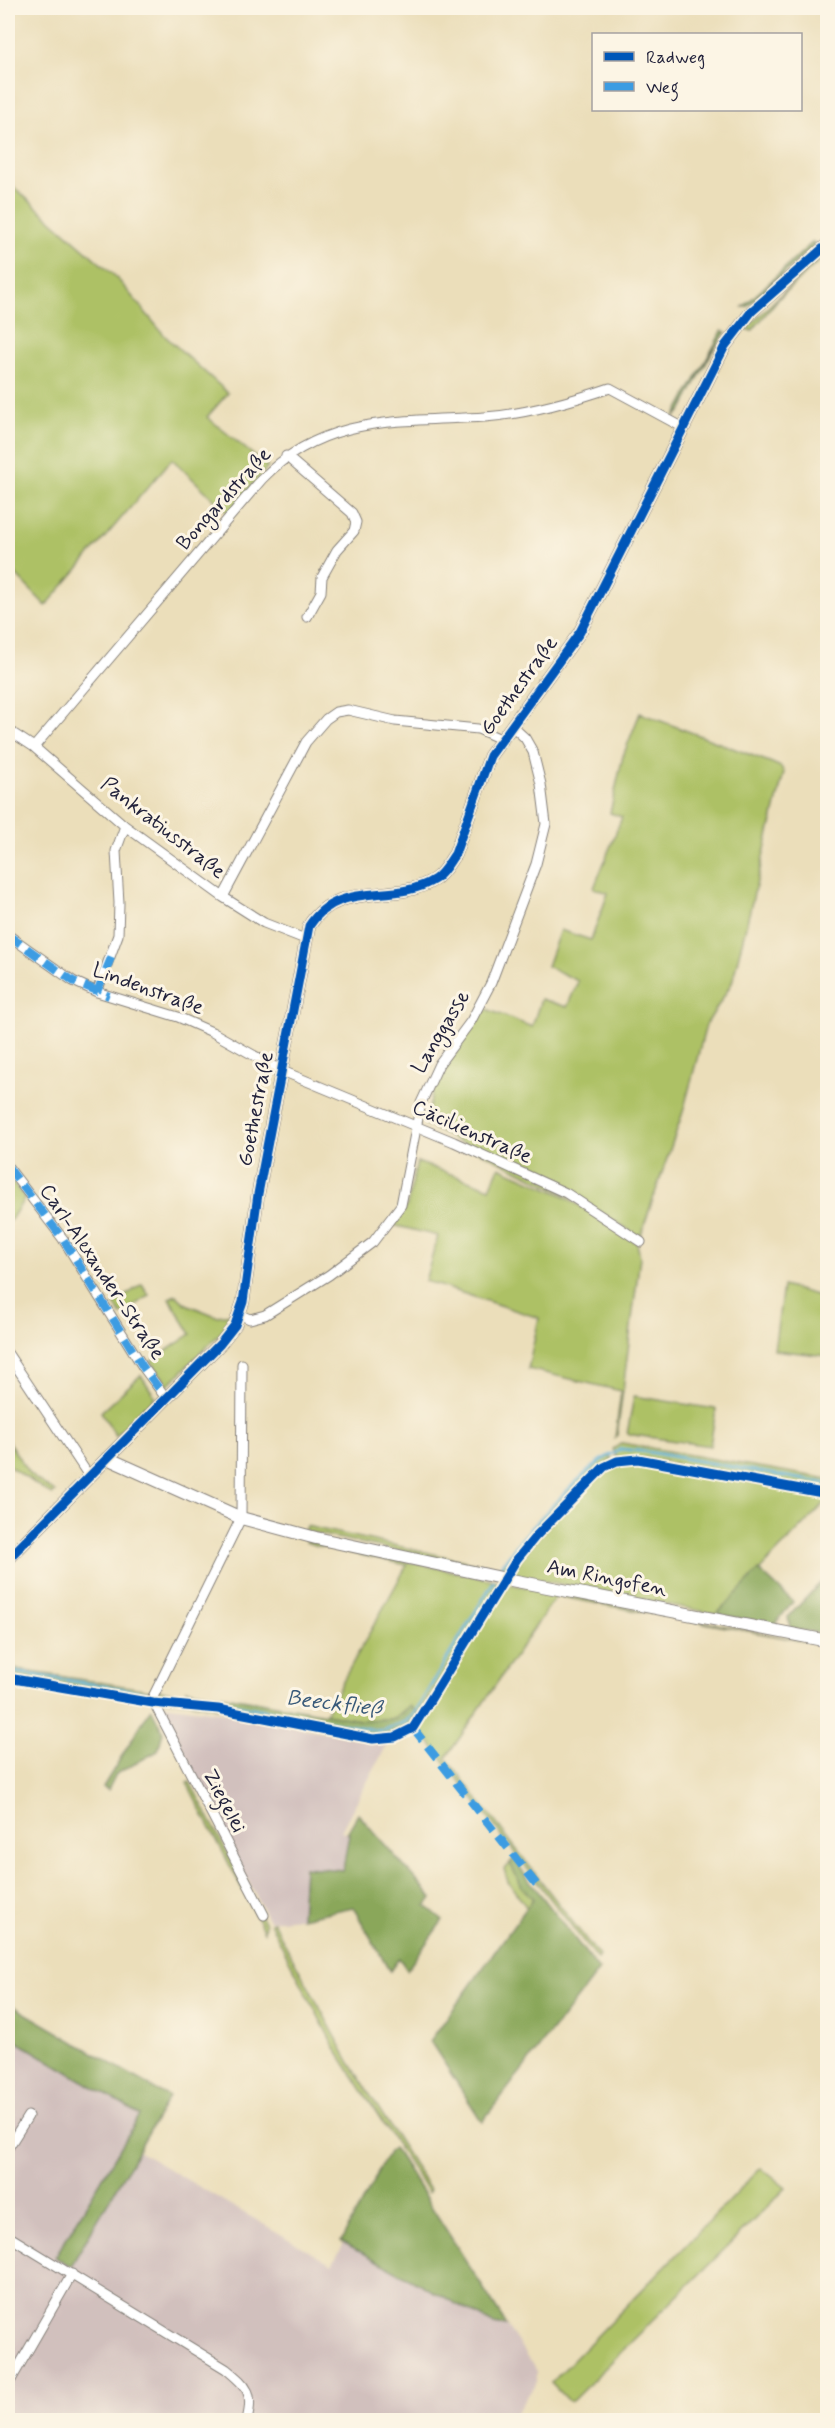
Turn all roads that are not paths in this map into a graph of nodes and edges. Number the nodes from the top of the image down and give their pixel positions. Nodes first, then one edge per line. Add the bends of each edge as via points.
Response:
1 (828, 244) edge
2 (684, 428) junction
3 (286, 456) junction
4 (307, 618) dead end
5 (513, 727) junction
6 (8, 730) edge
7 (503, 740) junction
8 (34, 747) junction
9 (125, 826) junction
10 (223, 897) junction
11 (8, 935) edge
12 (305, 939) junction
13 (97, 992) junction
14 (280, 1070) junction
15 (416, 1127) junction
16 (8, 1167) edge
17 (641, 1242) dead end
18 (240, 1315) junction
19 (8, 1353) edge
20 (242, 1364) dead end
21 (166, 1398) junction
22 (106, 1458) junction
23 (88, 1476) junction
24 (241, 1518) junction
25 (8, 1559) edge
26 (828, 1641) edge
27 (8, 1678) edge
28 (153, 1703) junction
29 (264, 1915) dead end
30 (28, 2116) dead end
31 (8, 2148) edge
32 (8, 2236) edge
33 (72, 2274) junction
34 (8, 2385) edge
35 (247, 2421) edge

1 - 2 street, Goethestraße via 752,311 736,331
2 - 3 street, Bongardstraße via 610,388 540,408 486,417 367,424 331,433
2 - 5 street, Goethestraße via 580,632
3 - 4 street via 352,513 356,522 354,531 337,550 322,577 321,592
3 - 8 street, Bongardstraße via 262,479
5 - 7 street, Goethestraße
5 - 15 street, Langgasse via 533,752 546,824 536,864 490,983 471,1021 439,1064 421,1103
6 - 8 street, Pankratiusstraße
7 - 10 street via 478,729 395,721 348,710 336,712 306,742
7 - 12 street, Goethestraße via 490,756 455,854 440,875 413,888 328,904 317,913
8 - 9 street, Pankratiusstraße
9 - 10 street, Pankratiusstraße
9 - 13 street via 116,851 118,934
10 - 12 street, Pankratiusstraße via 264,923
11 - 13 street, Lindenstraße via 73,981
12 - 14 street, Goethestraße
13 - 14 street, Lindenstraße via 187,1021 241,1046
14 - 15 street, Cäcilienstraße
14 - 18 street, Goethestraße
15 - 17 street, Cäcilienstraße via 566,1193
15 - 18 street, Langgasse via 402,1205 373,1242 279,1308 250,1319
16 - 21 street, Carl-Alexander-Straße via 63,1239
18 - 21 street, Goethestraße via 229,1335
19 - 23 street
20 - 24 street
21 - 22 street, Goethestraße
22 - 23 street, Goethestraße
22 - 24 street, Am Ringofen
23 - 25 street, Goethestraße
24 - 26 street, Am Ringofen via 506,1579
24 - 28 street via 152,1696
27 - 28 street
28 - 29 street, Ziegelei
30 - 31 street
32 - 33 street
33 - 34 street
33 - 35 street via 240,2380 252,2402

